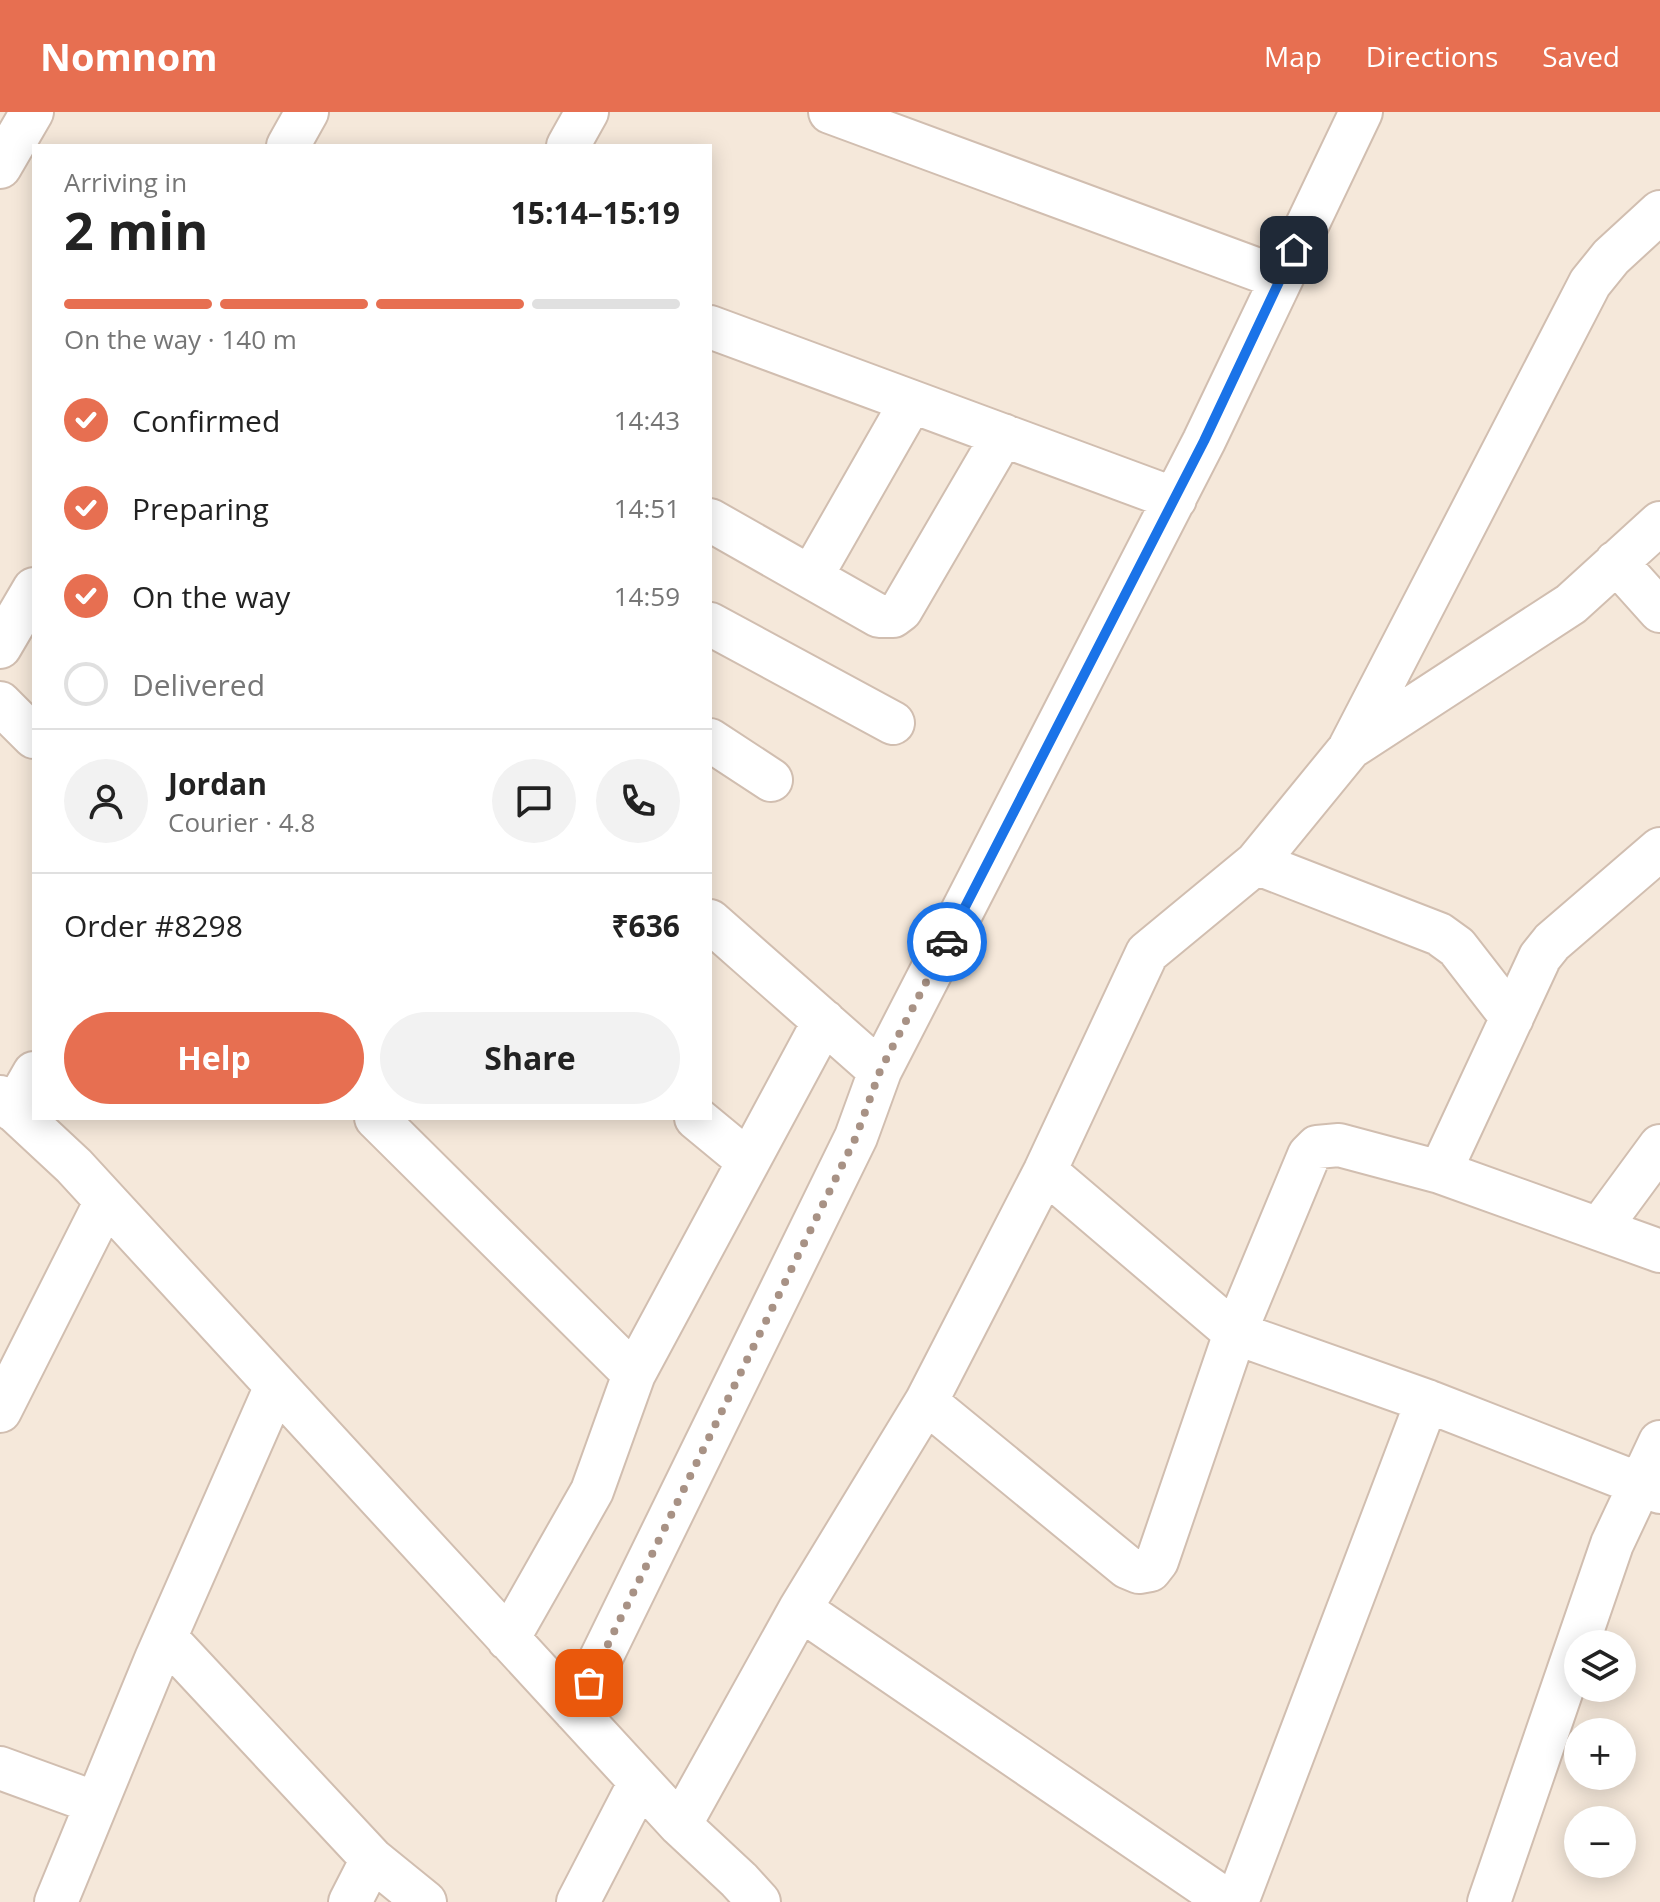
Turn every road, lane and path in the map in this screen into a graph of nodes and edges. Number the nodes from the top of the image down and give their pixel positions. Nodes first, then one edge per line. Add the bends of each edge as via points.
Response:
1 (32, 112) edge
2 (307, 112) edge
3 (587, 112) edge
4 (830, 112) edge
5 (1361, 112) edge
6 (289, 144) edge
7 (569, 144) edge
8 (0, 167) edge
9 (1660, 212) edge
10 (1280, 278) junction
11 (714, 337) edge
12 (911, 402) junction
13 (1003, 435) junction
14 (1175, 499) junction
15 (712, 521) edge
16 (1660, 523) edge
17 (1616, 562) junction
18 (811, 577) junction
19 (32, 592) edge
20 (1660, 611) edge
21 (712, 625) edge
22 (0, 647) edge
23 (0, 703) edge
24 (893, 723) dead end
25 (32, 735) edge
26 (712, 741) edge
27 (1350, 748) junction
28 (771, 780) dead end
29 (1660, 849) edge
30 (1256, 863) junction
31 (712, 923) edge
32 (1512, 1018) junction
33 (824, 1021) junction
34 (880, 1071) junction
35 (32, 1075) edge
36 (6, 1103) edge
37 (378, 1120) edge
38 (698, 1120) edge
39 (1660, 1146) edge
40 (748, 1161) junction
41 (1045, 1171) junction
42 (1440, 1172) junction
43 (106, 1201) junction
44 (1599, 1229) junction
45 (1660, 1251) edge
46 (1235, 1333) junction
47 (634, 1374) junction
48 (276, 1386) junction
49 (1427, 1401) junction
50 (926, 1402) junction
51 (0, 1411) edge
52 (1660, 1442) edge
53 (1650, 1488) edge
54 (800, 1609) junction
55 (166, 1638) junction
56 (508, 1639) junction
57 (575, 1711) junction
58 (0, 1768) edge
59 (640, 1782) junction
60 (96, 1803) junction
61 (680, 1825) junction
62 (372, 1859) junction
63 (741, 1895) edge
64 (56, 1902) edge
65 (350, 1902) edge
66 (425, 1902) edge
67 (578, 1902) edge
68 (1229, 1902) edge
69 (1237, 1902) edge
70 (1489, 1902) edge

1 - 8 street
2 - 6 street
3 - 7 street
4 - 10 street
5 - 10 street
9 - 27 street via 1590,283
10 - 14 street
11 - 12 street
12 - 13 street
12 - 18 street
13 - 14 street
13 - 18 street via 893,616 879,616
14 - 34 street
15 - 18 street
16 - 17 street
17 - 20 street
17 - 27 street via 1571,604
19 - 22 street
21 - 24 street
23 - 25 street
26 - 28 street
27 - 30 street
29 - 32 street via 1552,942
30 - 32 street via 1449,940
30 - 41 street via 1147,953
31 - 33 street
32 - 42 street
33 - 34 street
33 - 40 street
34 - 57 street via 856,1137
35 - 36 street
36 - 43 street
37 - 47 street
38 - 40 street
39 - 44 street
40 - 47 street
41 - 46 street
41 - 50 street
42 - 44 street
42 - 46 street via 1339,1145 1317,1147 1309,1155
43 - 48 street
43 - 51 street
44 - 45 street
46 - 49 street
46 - 50 street via 1150,1570 1127,1567
47 - 56 street via 584,1506
48 - 55 street
48 - 56 street
49 - 53 street
49 - 69 street
50 - 54 street
52 - 53 street
53 - 70 street via 1612,1544
54 - 61 street
54 - 68 street
55 - 60 street
55 - 62 street
56 - 57 street
57 - 59 street
58 - 60 street
59 - 61 street
59 - 67 street
60 - 64 street
61 - 63 street
62 - 65 street
62 - 66 street

